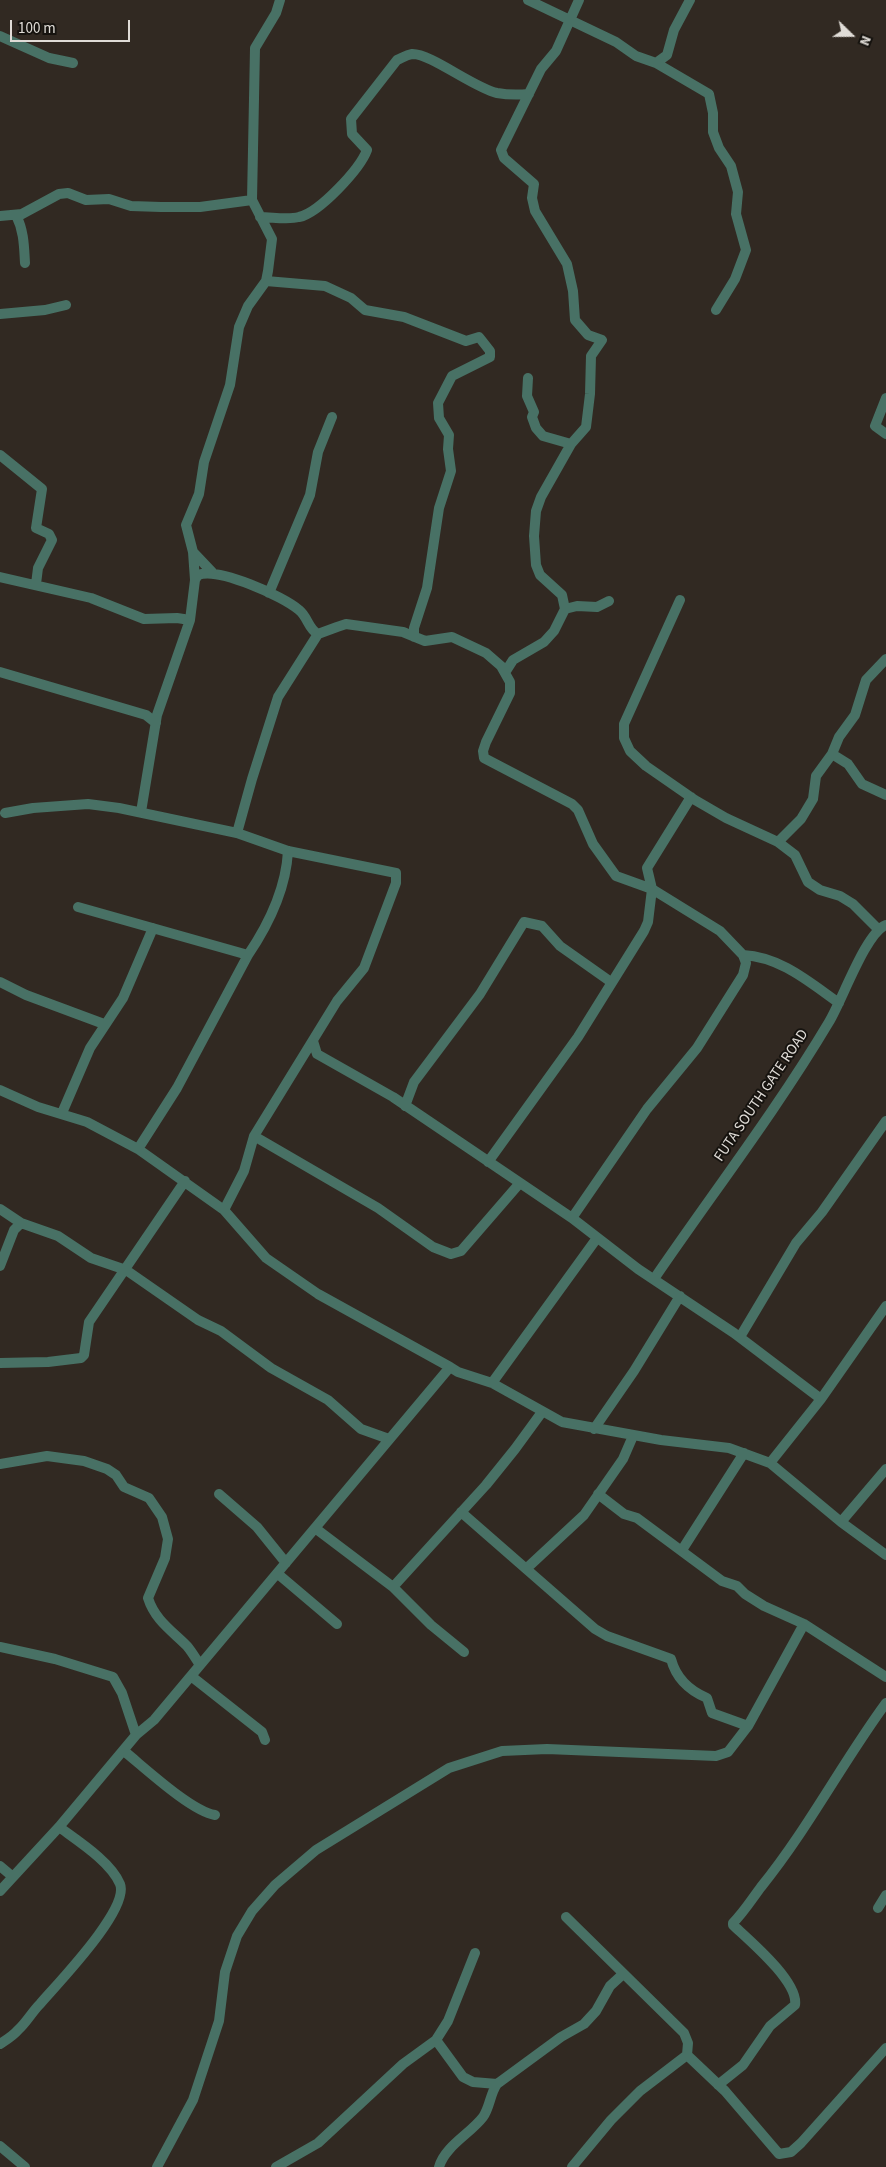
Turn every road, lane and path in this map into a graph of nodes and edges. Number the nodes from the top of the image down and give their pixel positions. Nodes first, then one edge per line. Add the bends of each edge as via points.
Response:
1 (280, 0) edge
2 (528, 0) edge
3 (580, 0) edge
4 (690, 0) edge
5 (570, 19) junction
6 (0, 36) edge
7 (72, 63) dead end
8 (656, 63) junction
9 (529, 94) junction
10 (252, 200) junction
11 (0, 216) edge
12 (16, 216) junction
13 (260, 217) junction
14 (25, 263) dead end
15 (266, 281) junction
16 (66, 305) dead end
17 (716, 310) dead end
18 (0, 314) edge
19 (528, 378) dead end
20 (886, 398) edge
21 (332, 417) dead end
22 (886, 434) edge
23 (570, 444) junction
24 (0, 455) edge
25 (193, 552) junction
26 (212, 572) junction
27 (0, 577) edge
28 (195, 580) junction
29 (36, 584) junction
30 (269, 593) junction
31 (680, 600) dead end
32 (609, 601) dead end
33 (564, 609) junction
34 (190, 620) junction
35 (318, 634) junction
36 (414, 637) junction
37 (886, 659) edge
38 (506, 671) junction
39 (0, 672) edge
40 (156, 723) junction
41 (832, 754) junction
42 (886, 795) edge
43 (691, 797) junction
44 (141, 812) junction
45 (5, 813) dead end
46 (237, 833) junction
47 (778, 842) junction
48 (288, 851) junction
49 (652, 889) junction
50 (78, 907) dead end
51 (882, 927) edge
52 (153, 928) junction
53 (248, 955) junction
54 (743, 955) junction
55 (0, 982) edge
56 (611, 982) junction
57 (839, 1003) junction
58 (104, 1024) junction
59 (313, 1041) junction
60 (317, 1054) junction
61 (302, 1059) junction
62 (0, 1090) edge
63 (405, 1106) junction
64 (62, 1113) junction
65 (886, 1121) edge
66 (254, 1136) junction
67 (138, 1149) junction
68 (488, 1162) junction
69 (185, 1181) junction
70 (519, 1184) junction
71 (0, 1209) edge
72 (224, 1210) junction
73 (572, 1218) junction
74 (21, 1223) junction
75 (597, 1238) junction
76 (0, 1266) edge
77 (126, 1270) junction
78 (654, 1279) junction
79 (680, 1296) junction
80 (886, 1306) edge
81 (740, 1337) junction
82 (0, 1364) edge
83 (450, 1367) junction
84 (492, 1383) junction
85 (821, 1399) junction
86 (542, 1412) junction
87 (594, 1429) junction
88 (633, 1436) junction
89 (389, 1439) junction
90 (744, 1453) junction
91 (770, 1463) junction
92 (0, 1464) edge
93 (886, 1469) edge
94 (220, 1494) dead end
95 (598, 1494) junction
96 (461, 1512) junction
97 (841, 1522) junction
98 (315, 1528) junction
99 (682, 1550) junction
100 (886, 1555) edge
101 (286, 1563) junction
102 (527, 1568) junction
103 (278, 1574) junction
104 (393, 1587) junction
105 (337, 1624) dead end
106 (804, 1624) junction
107 (0, 1647) edge
108 (464, 1652) dead end
109 (200, 1665) junction
110 (191, 1676) junction
111 (886, 1677) edge
112 (886, 1703) edge
113 (748, 1726) junction
114 (136, 1734) junction
115 (265, 1740) dead end
116 (124, 1751) junction
117 (215, 1816) dead end
118 (59, 1827) junction
119 (0, 1866) edge
120 (13, 1877) junction
121 (0, 1891) edge
122 (886, 1894) edge
123 (878, 1908) dead end
124 (566, 1917) dead end
125 (475, 1953) dead end
126 (622, 1975) junction
127 (436, 2040) junction
128 (0, 2044) edge
129 (886, 2048) edge
130 (687, 2056) junction
131 (497, 2084) junction
132 (718, 2085) junction
133 (0, 2146) edge
134 (25, 2167) edge
135 (157, 2167) edge
136 (276, 2167) edge
137 (439, 2167) edge
138 (572, 2167) edge

1 - 10 street via 255,48
2 - 5 street
3 - 5 street
4 - 8 street via 674,30 667,54
5 - 8 street via 636,56
5 - 9 street via 556,51
6 - 7 street via 49,58
8 - 17 street via 709,94 714,113 713,132 731,166 738,192 736,214 746,250 735,278
9 - 13 street via 496,92 452,73 432,60 406,55 397,60 351,119 352,134 367,150 357,169 334,193 299,218
9 - 23 street via 502,154 534,184 534,211 567,264 575,320 588,335 602,340 591,356 586,427
10 - 12 street via 200,207 131,206 109,199 86,200 68,193 59,194
10 - 13 street
11 - 12 street
12 - 14 street via 24,240
13 - 15 street via 272,239
15 - 25 street via 248,306 239,327 230,385 204,462 199,494 186,525
15 - 36 street via 325,286 351,298 366,310 404,317 466,341 479,338 490,351 490,357 452,376 438,403 439,418 449,435 451,471 439,508 431,571
16 - 18 street
19 - 23 street via 527,396 536,428 543,436
20 - 22 street via 875,426
21 - 30 street via 318,452 310,495
23 - 33 street via 541,497 534,529 538,570 562,596
24 - 29 street via 42,489 36,528 52,540 38,568
25 - 26 street
25 - 28 street
26 - 28 street via 198,574
26 - 30 street
27 - 29 street
28 - 34 street
29 - 34 street via 91,598 144,619
30 - 35 street via 302,612 311,630
31 - 43 street via 622,731 635,757
32 - 33 street via 596,606
33 - 38 street via 554,631 544,642 513,660
34 - 40 street
35 - 36 street via 346,624 403,632
35 - 46 street via 278,697
36 - 38 street via 425,642 458,638 486,653
37 - 41 street via 866,680 855,715
38 - 49 street via 510,693 486,742 484,758 565,798 578,810 593,844 612,872 619,878
39 - 40 street via 146,715
40 - 44 street
41 - 42 street via 848,764 862,784
41 - 47 street via 816,776 813,799 801,819
43 - 47 street via 726,818
43 - 49 street via 647,868
44 - 45 street via 88,804
44 - 46 street
46 - 48 street
47 - 51 street via 795,855 808,882 820,890 840,896
48 - 53 street via 279,896 262,934
48 - 59 street via 388,870 397,876 364,968 337,1001
49 - 54 street via 720,931
49 - 56 street via 648,922
50 - 52 street
51 - 57 street, FUTA SOUTH GATE ROAD via 871,937
52 - 53 street
52 - 58 street via 123,998
53 - 67 street via 177,1088
54 - 57 street via 761,956 789,968
54 - 73 street via 746,963 743,975 697,1048 647,1109
55 - 58 street
56 - 63 street via 560,946 542,926 524,922 480,994 414,1082
56 - 68 street via 578,1037
57 - 78 street, FUTA SOUTH GATE ROAD via 761,1126
58 - 64 street
59 - 60 street
59 - 61 street
60 - 61 street
60 - 63 street
61 - 66 street
62 - 64 street via 38,1107
63 - 68 street
64 - 67 street via 87,1122
65 - 81 street via 822,1212 796,1242
66 - 70 street via 378,1208 433,1247 451,1254 461,1251
66 - 72 street via 244,1170
67 - 69 street
68 - 70 street
69 - 72 street
69 - 77 street
70 - 73 street
71 - 74 street
72 - 83 street via 266,1258 318,1294
73 - 75 street
74 - 76 street via 14,1230
74 - 77 street via 58,1236 91,1258
75 - 78 street
75 - 84 street
77 - 82 street via 89,1322 82,1358
77 - 89 street via 198,1320 221,1331 271,1368 328,1400 361,1429
78 - 79 street
79 - 81 street
79 - 87 street
80 - 85 street
81 - 85 street
83 - 84 street
83 - 89 street
84 - 86 street
85 - 91 street
86 - 87 street via 562,1422
86 - 96 street via 515,1450
87 - 88 street
88 - 90 street
88 - 95 street via 623,1459
89 - 98 street
90 - 91 street
90 - 99 street
91 - 97 street
92 - 109 street via 47,1456 84,1461 107,1469 116,1475 124,1488 149,1498 162,1517 168,1539 165,1558 148,1598 164,1626 187,1647
93 - 97 street
94 - 101 street via 257,1527
95 - 99 street
95 - 102 street via 574,1525
96 - 102 street
96 - 104 street
97 - 100 street
98 - 101 street
98 - 104 street
99 - 106 street via 724,1582 737,1586 764,1606
101 - 103 street
102 - 113 street via 595,1629 671,1659 676,1674 688,1689 707,1698 712,1713
103 - 105 street
103 - 109 street
104 - 108 street
106 - 111 street
106 - 113 street
107 - 114 street via 55,1659 113,1677
109 - 110 street
110 - 114 street via 154,1720
110 - 115 street via 262,1732
112 - 132 street via 859,1739 788,1854 732,1924 781,1973 796,2000 795,2005 770,2026 750,2058
113 - 135 street via 728,1752 716,1756 547,1749 502,1751 449,1768 316,1850 275,1885 237,1936 225,1972 218,2021 196,2092
114 - 116 street
116 - 117 street via 172,1790
116 - 118 street
118 - 120 street
118 - 128 street via 93,1852 113,1874 120,1884 120,1897 90,1946 18,2030
119 - 120 street
120 - 121 street
122 - 123 street
124 - 126 street
125 - 127 street via 448,2021
126 - 130 street via 684,2033 688,2043
126 - 131 street via 610,1986 596,2011 584,2024
127 - 131 street via 463,2077 473,2082
127 - 136 street via 403,2064 318,2143
129 - 132 street via 800,2143 784,2154 779,2154
130 - 132 street
130 - 138 street via 640,2091
131 - 137 street via 484,2116 452,2147
133 - 134 street

